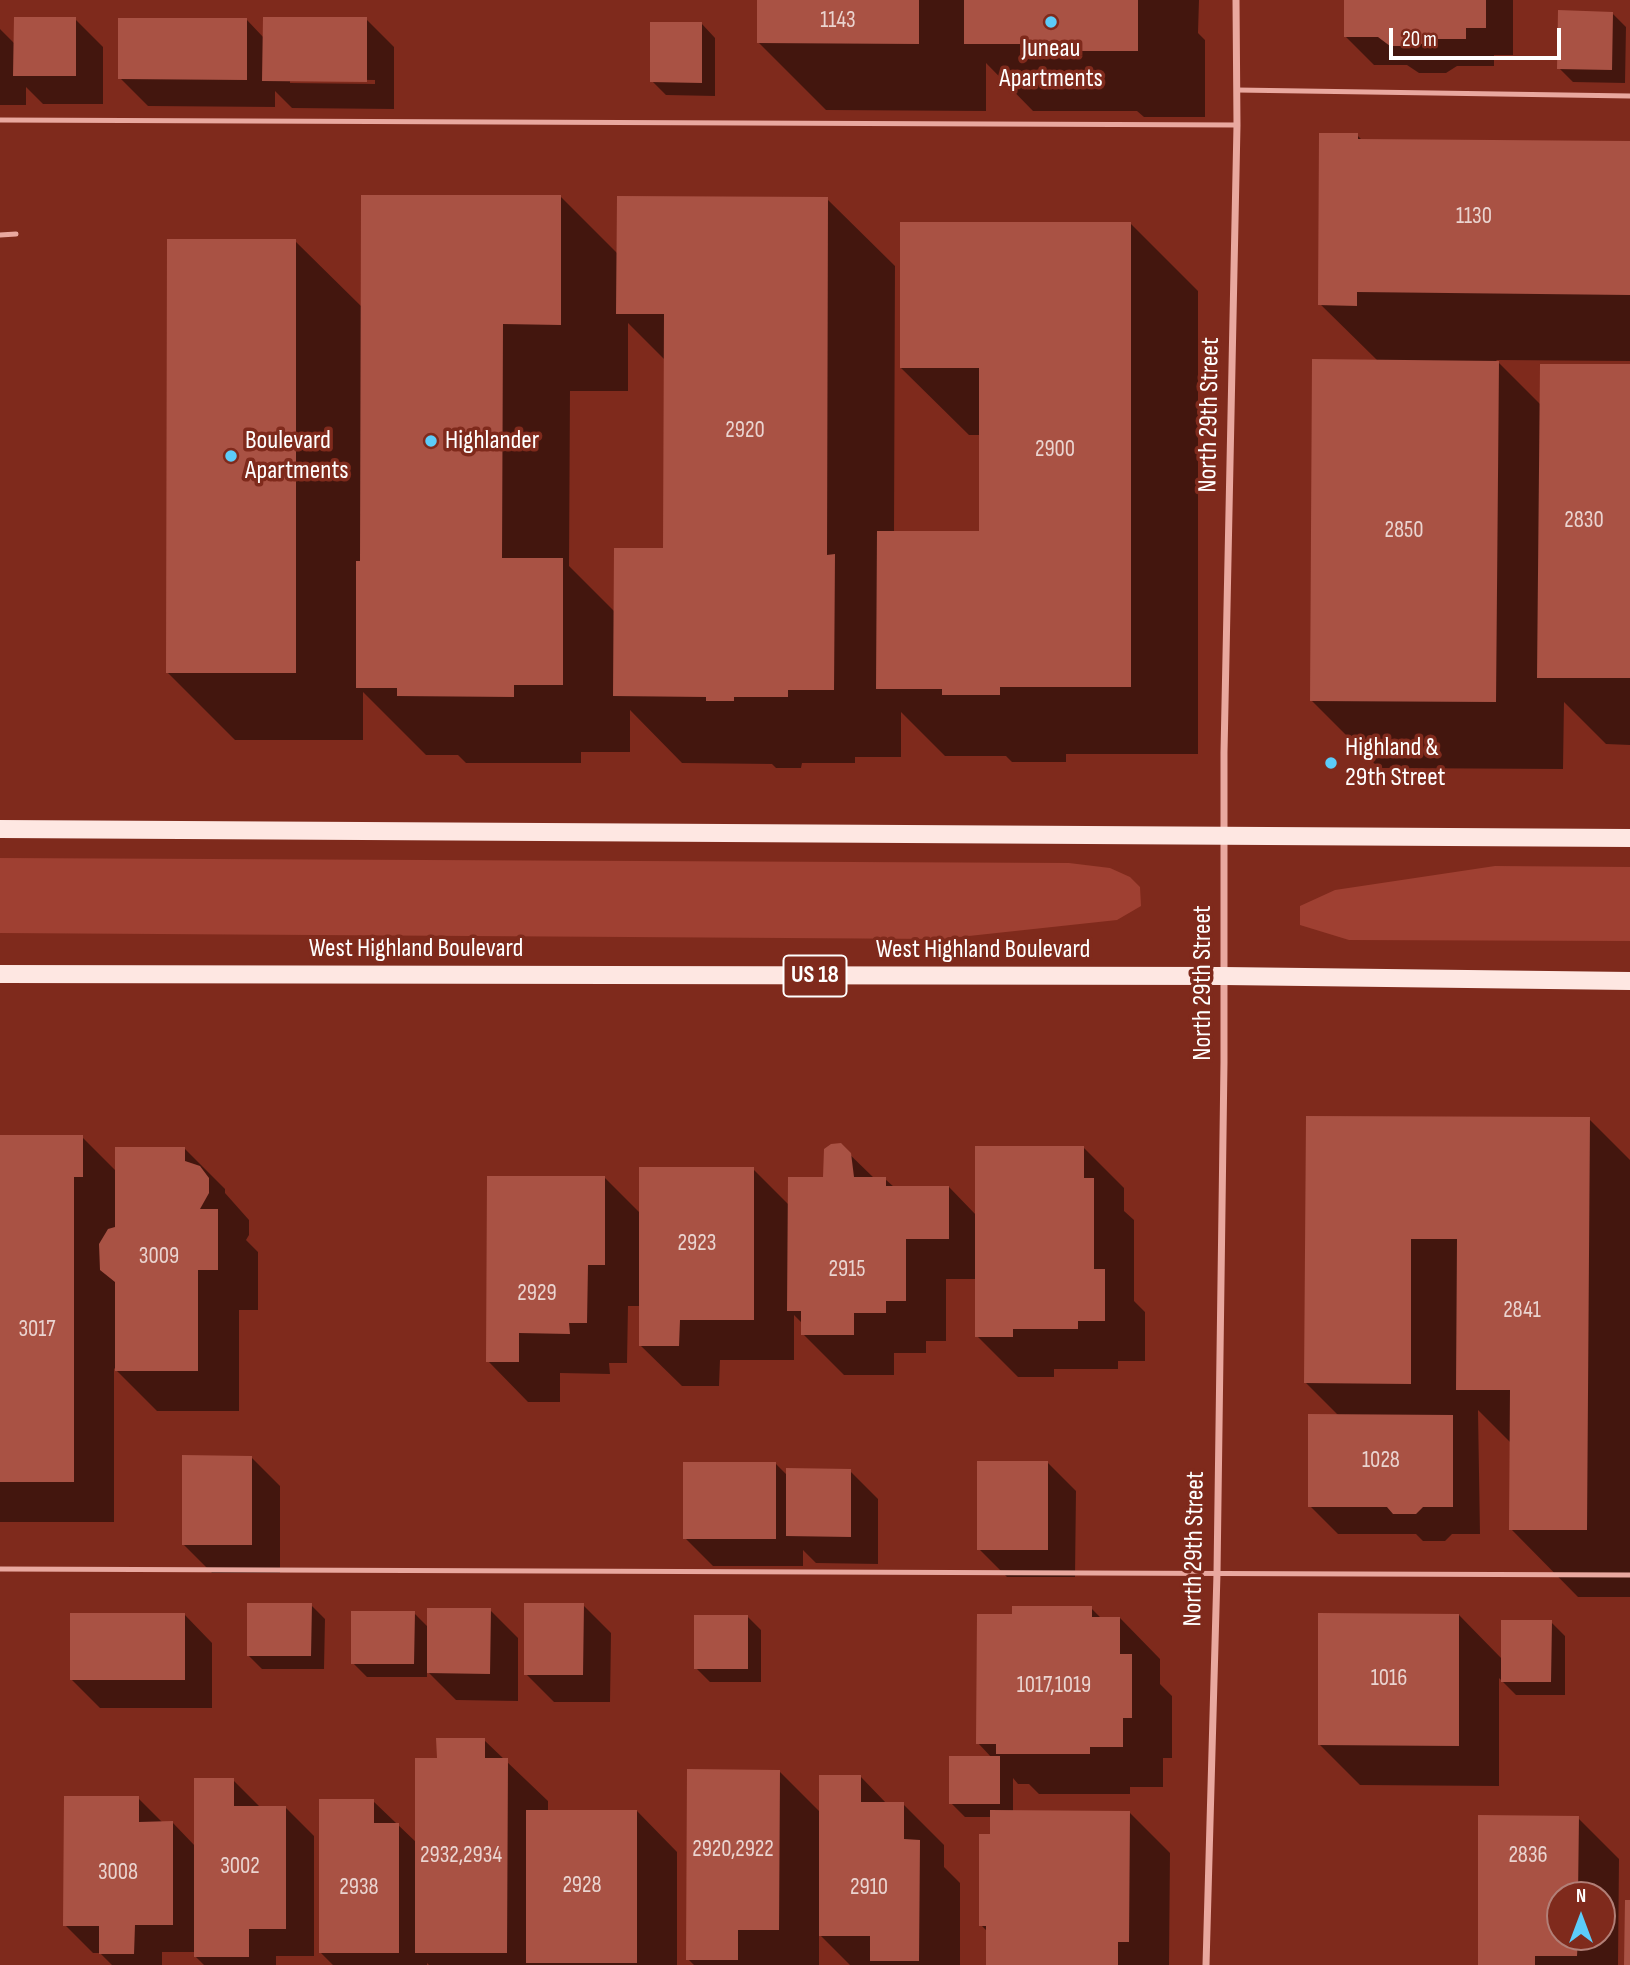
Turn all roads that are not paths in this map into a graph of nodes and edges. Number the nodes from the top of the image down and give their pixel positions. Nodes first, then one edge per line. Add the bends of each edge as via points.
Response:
1 (1236, 0) edge
2 (1237, 90) junction
3 (1630, 96) edge
4 (0, 120) edge
5 (1237, 125) junction
6 (16, 234) dead end
7 (0, 235) edge
8 (0, 829) edge
9 (1224, 836) junction
10 (1630, 838) edge
11 (0, 974) edge
12 (1224, 976) junction
13 (1630, 981) edge
14 (0, 1569) edge
15 (1217, 1573) junction
16 (1630, 1575) edge
17 (1206, 1965) edge

1 - 2 street, North 29th Street
2 - 3 lane
2 - 5 street, North 29th Street
4 - 5 lane
5 - 9 street, North 29th Street
6 - 7 lane
8 - 9 main road
9 - 10 main road
9 - 12 street, North 29th Street
11 - 12 main road, West Highland Boulevard / US 18
12 - 13 main road, West Highland Boulevard / US 18
12 - 15 street, North 29th Street
14 - 15 lane
15 - 16 lane
15 - 17 street, North 29th Street

